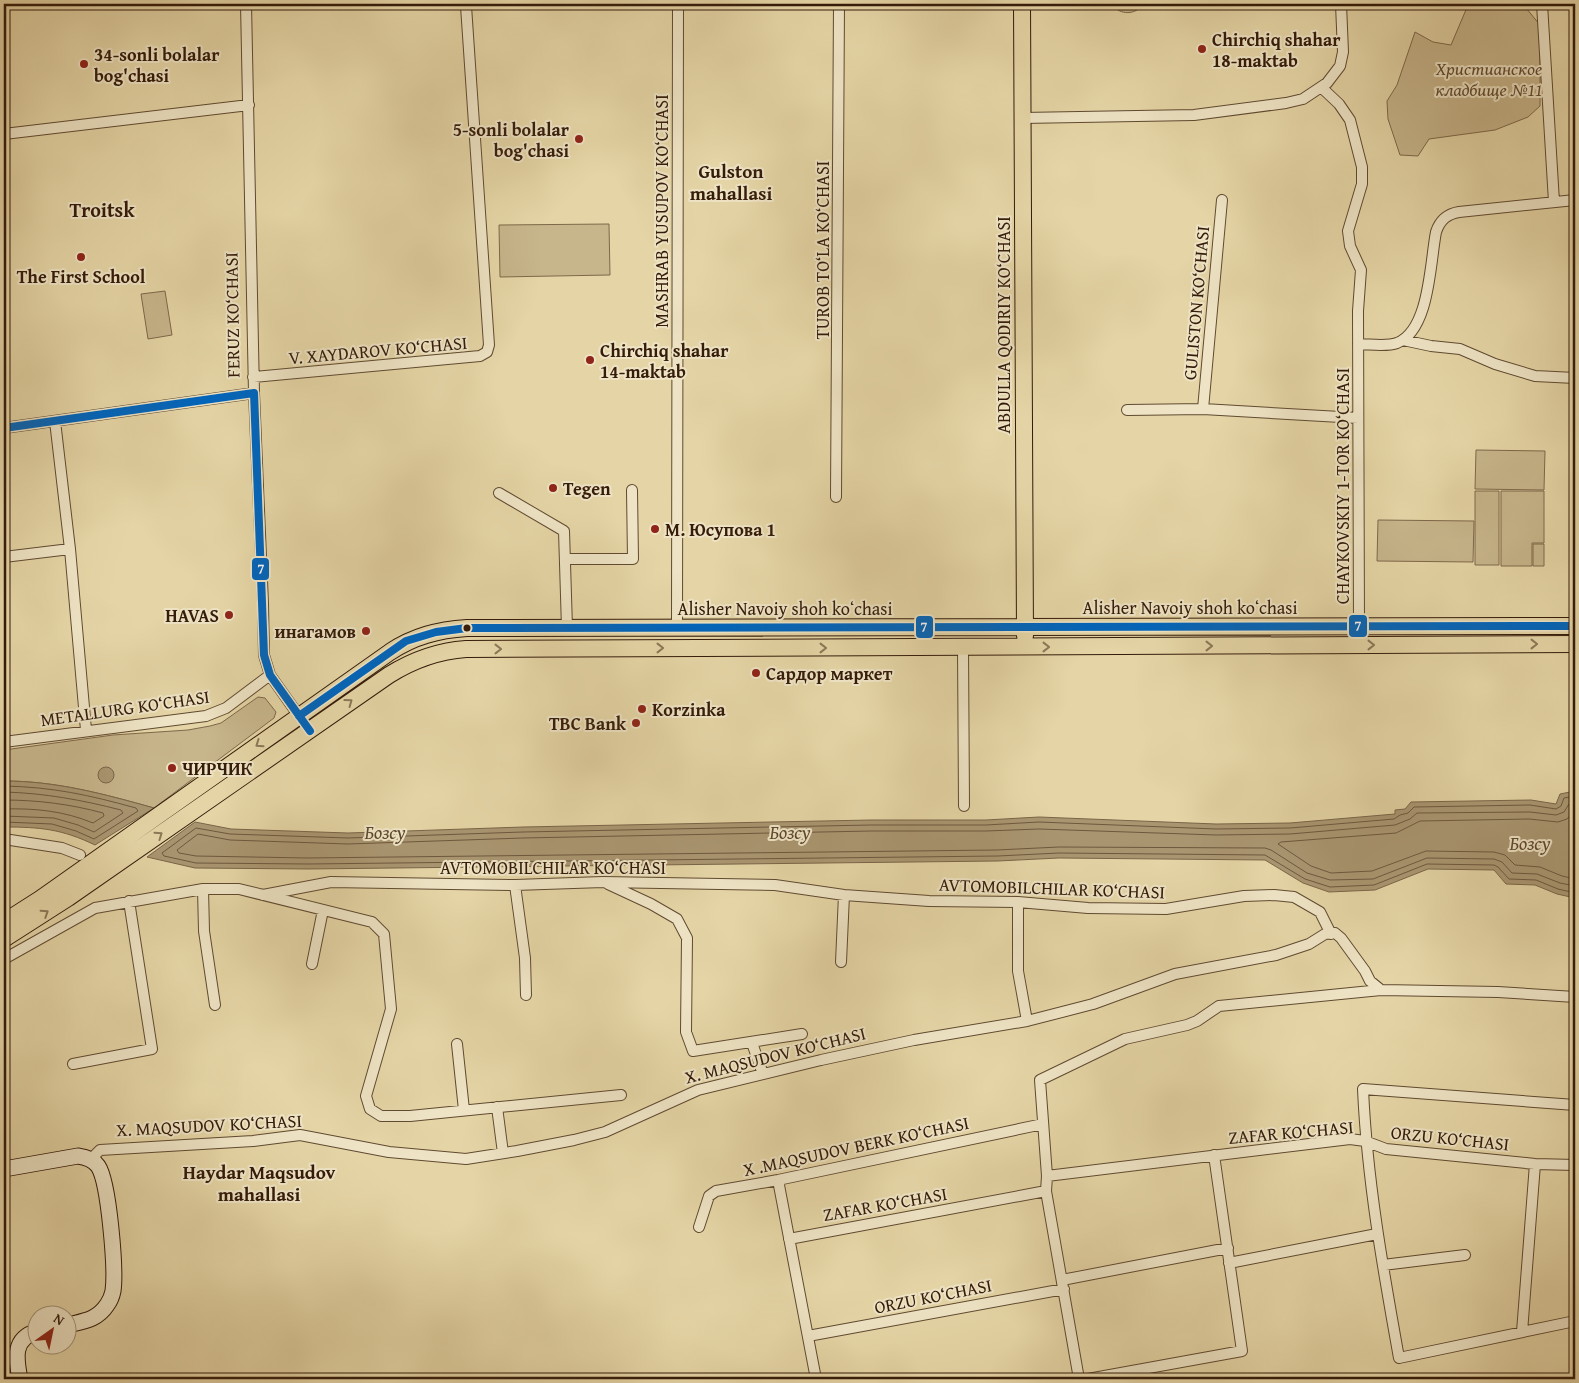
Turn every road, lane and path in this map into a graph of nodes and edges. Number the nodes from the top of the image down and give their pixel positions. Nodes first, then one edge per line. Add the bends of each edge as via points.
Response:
1 (246, 4) edge
2 (678, 4) edge
3 (839, 4) edge
4 (1022, 4) edge
5 (1341, 4) edge
6 (1542, 4) edge
7 (466, 6) dead end
8 (1322, 87) junction
9 (249, 105) junction
10 (1022, 118) junction
11 (4, 134) edge
12 (1222, 200) dead end
13 (1575, 200) edge
14 (1554, 202) junction
15 (1403, 340) junction
16 (1358, 344) junction
17 (254, 377) junction
18 (1575, 378) edge
19 (254, 394) junction
20 (1203, 409) junction
21 (1127, 410) dead end
22 (1358, 418) junction
23 (55, 421) junction
24 (4, 428) edge
25 (632, 490) dead end
26 (499, 493) dead end
27 (836, 497) dead end
28 (70, 549) junction
29 (4, 557) edge
30 (565, 559) junction
31 (1575, 626) edge
32 (1025, 627) junction
33 (1359, 627) junction
34 (567, 628) junction
35 (677, 628) junction
36 (1575, 644) edge
37 (962, 647) junction
38 (1025, 647) junction
39 (270, 675) junction
40 (299, 716) junction
41 (86, 730) junction
42 (310, 731) junction
43 (4, 742) edge
44 (964, 806) dead end
45 (4, 839) edge
46 (80, 855) dead end
47 (603, 882) junction
48 (515, 885) junction
49 (203, 889) junction
50 (263, 895) junction
51 (844, 895) junction
52 (129, 901) junction
53 (1018, 902) junction
54 (323, 910) junction
55 (4, 922) edge
56 (1331, 934) junction
57 (4, 939) edge
58 (4, 959) edge
59 (841, 962) dead end
60 (312, 964) dead end
61 (1381, 990) junction
62 (526, 995) dead end
63 (1575, 997) edge
64 (215, 1005) dead end
65 (1027, 1021) junction
66 (802, 1034) dead end
67 (752, 1043) junction
68 (457, 1044) dead end
69 (73, 1064) dead end
70 (763, 1074) junction
71 (621, 1095) dead end
72 (1575, 1105) edge
73 (497, 1107) junction
74 (464, 1110) junction
75 (1043, 1124) junction
76 (1365, 1141) junction
77 (503, 1153) junction
78 (1214, 1155) junction
79 (91, 1160) junction
80 (1535, 1164) junction
81 (1575, 1165) edge
82 (4, 1169) edge
83 (1047, 1176) junction
84 (778, 1180) junction
85 (1046, 1191) junction
86 (699, 1227) dead end
87 (1377, 1234) junction
88 (789, 1238) junction
89 (1228, 1248) junction
90 (1465, 1255) dead end
91 (1229, 1263) junction
92 (1383, 1265) junction
93 (1063, 1284) junction
94 (1575, 1321) edge
95 (78, 1323) edge
96 (1522, 1332) junction
97 (28, 1336) edge
98 (808, 1336) junction
99 (20, 1379) edge
100 (816, 1379) edge
101 (1079, 1379) edge
102 (1088, 1379) edge

1 - 9 street, FERUZ KO‘CHASI
2 - 35 street, MASHRAB YUSUPOV KO‘CHASI
3 - 27 street, TUROB TO‘LA KO‘CHASI
4 - 10 main road, ABDULLA QODIRIY KO‘CHASI
5 - 8 street via 1342,58 1332,78
6 - 14 street
7 - 17 street, V. XAYDAROV KO‘CHASI via 487,352 480,356
8 - 10 street via 1298,100 1194,115
8 - 16 street, CHAYKOVSKIY 1-TOR KO‘CHASI via 1340,104 1350,120 1362,167 1362,184 1348,230 1350,246 1361,270
9 - 11 street
9 - 17 street, FERUZ KO‘CHASI
10 - 32 main road, ABDULLA QODIRIY KO‘CHASI
12 - 20 street, GULISTON KO‘CHASI
13 - 14 street
14 - 15 street via 1454,213 1445,217 1436,232 1422,313
15 - 16 street via 1391,344
15 - 18 street via 1460,349 1536,376
16 - 22 street, CHAYKOVSKIY 1-TOR KO‘CHASI
17 - 19 street, FERUZ KO‘CHASI
19 - 23 street
19 - 39 street, FERUZ KO‘CHASI via 264,655
20 - 21 street
20 - 22 street
22 - 33 street, CHAYKOVSKIY 1-TOR KO‘CHASI
23 - 24 street
23 - 28 street
25 - 30 street via 633,559
26 - 30 street via 564,531
28 - 29 street
28 - 41 street
30 - 34 street
31 - 33 main road, Alisher Navoiy shoh koʻchasi
32 - 33 main road, Alisher Navoiy shoh koʻchasi
32 - 35 main road, Alisher Navoiy shoh koʻchasi
32 - 38 main road, ABDULLA QODIRIY KO‘CHASI
34 - 35 main road, Alisher Navoiy shoh koʻchasi
34 - 40 main road, Alisher Navoiy shoh koʻchasi via 458,629 414,638
38 -> 36 main road
37 - 38 main road
42 -> 37 main road via 402,667 429,655 452,650
37 - 44 street
39 - 40 street, FERUZ KO‘CHASI
39 - 41 street, METALLURG KO‘CHASI via 213,714
40 - 42 main road, FERUZ KO‘CHASI
40 -> 55 main road, Alisher Navoiy shoh koʻchasi
41 - 43 street, METALLURG KO‘CHASI
57 -> 42 main road
45 - 46 street via 62,848
47 - 48 street, AVTOMOBILCHILAR KO‘CHASI
47 - 51 street, AVTOMOBILCHILAR KO‘CHASI via 775,885
47 - 67 street via 677,919 687,938 686,1032 693,1051
48 - 50 street, AVTOMOBILCHILAR KO‘CHASI via 330,882
48 - 62 street via 525,958
49 - 50 street via 239,889
49 - 52 street
49 - 64 street via 204,932
50 - 54 street
51 - 53 street, AVTOMOBILCHILAR KO‘CHASI via 929,901
51 - 59 street
52 - 58 street via 95,908
52 - 69 street via 152,1049
53 - 56 street, AVTOMOBILCHILAR KO‘CHASI via 1088,908 1166,909 1244,896 1274,895 1294,898 1320,912
53 - 65 street via 1018,971
54 - 60 street
54 - 74 street via 372,922 384,934 391,1009 366,1096 370,1109 381,1116
56 - 61 street via 1341,938 1370,981
56 - 65 street, X. MAQSUDOV KO‘CHASI via 1276,955 1175,974 1093,1004
61 - 63 street
61 - 75 street via 1220,1006 1187,1025 1125,1039 1040,1080
65 - 70 street, X. MAQSUDOV KO‘CHASI via 914,1040
66 - 67 street
67 - 70 street
68 - 74 street
70 - 77 street, X. MAQSUDOV KO‘CHASI via 698,1090 605,1132
71 - 73 street
72 - 76 street, ZAFAR KO‘CHASI via 1363,1089
73 - 74 street
73 - 77 street
75 - 83 street
75 - 84 street, X .MAQSUDOV BERK KO‘CHASI
76 - 78 street, ZAFAR KO‘CHASI via 1350,1138
76 - 80 street, ORZU KO‘CHASI via 1386,1149
76 - 87 street, ORZU KO‘CHASI
77 - 79 street, X. MAQSUDOV KO‘CHASI via 466,1159 389,1152 300,1135 100,1150
78 - 83 street, ZAFAR KO‘CHASI
78 - 89 street
79 - 82 street via 74,1156
79 - 95 street via 103,1176 112,1232 113,1290 99,1315
80 - 81 street, ORZU KO‘CHASI
80 - 96 street
83 - 85 street
84 - 86 street, X .MAQSUDOV BERK KO‘CHASI via 716,1190 709,1196
84 - 88 street
85 - 88 street, ZAFAR KO‘CHASI
85 - 93 street
87 - 91 street
87 - 92 street, ORZU KO‘CHASI
88 - 98 street
89 - 91 street
89 - 93 street, ORZU KO‘CHASI
90 - 92 street
91 - 102 street via 1242,1351
92 - 96 street, ORZU KO‘CHASI via 1399,1358
93 - 98 street, ORZU KO‘CHASI
93 - 101 street
94 - 96 street
97 - 99 street via 18,1347 16,1359
98 - 100 street

